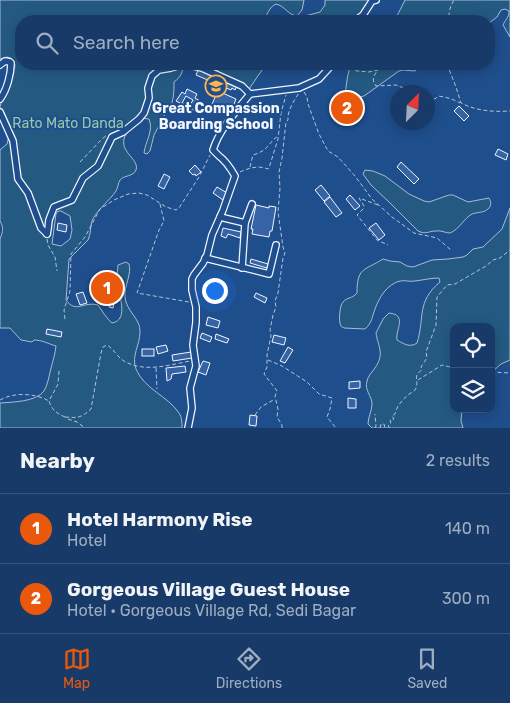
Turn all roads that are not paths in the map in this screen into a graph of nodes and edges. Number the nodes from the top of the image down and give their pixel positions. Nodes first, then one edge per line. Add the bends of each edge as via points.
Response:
1 (376, 0) edge
2 (363, 15) edge
3 (0, 65) edge
4 (159, 70) edge
5 (206, 70) edge
6 (327, 70) edge
7 (250, 94) junction
8 (0, 99) edge
9 (0, 112) edge
10 (252, 204) dead end
11 (220, 217) junction
12 (245, 223) junction
13 (276, 245) dead end
14 (205, 258) junction
15 (242, 268) junction
16 (188, 428) edge

1 - 2 street
3 - 8 street via 5,61 11,63
4 - 9 street via 152,76 144,113 112,138 98,166 83,178 72,200 54,207 47,234 41,228 28,193 18,179 14,141
5 - 7 street via 242,86
6 - 7 street via 319,79 299,88
7 - 11 street via 223,129 213,150 235,176
10 - 12 street
11 - 12 street
11 - 14 street
12 - 15 street
13 - 15 street via 269,274
14 - 15 street
14 - 16 street via 192,278 196,307 193,346 196,366 190,388 192,408

